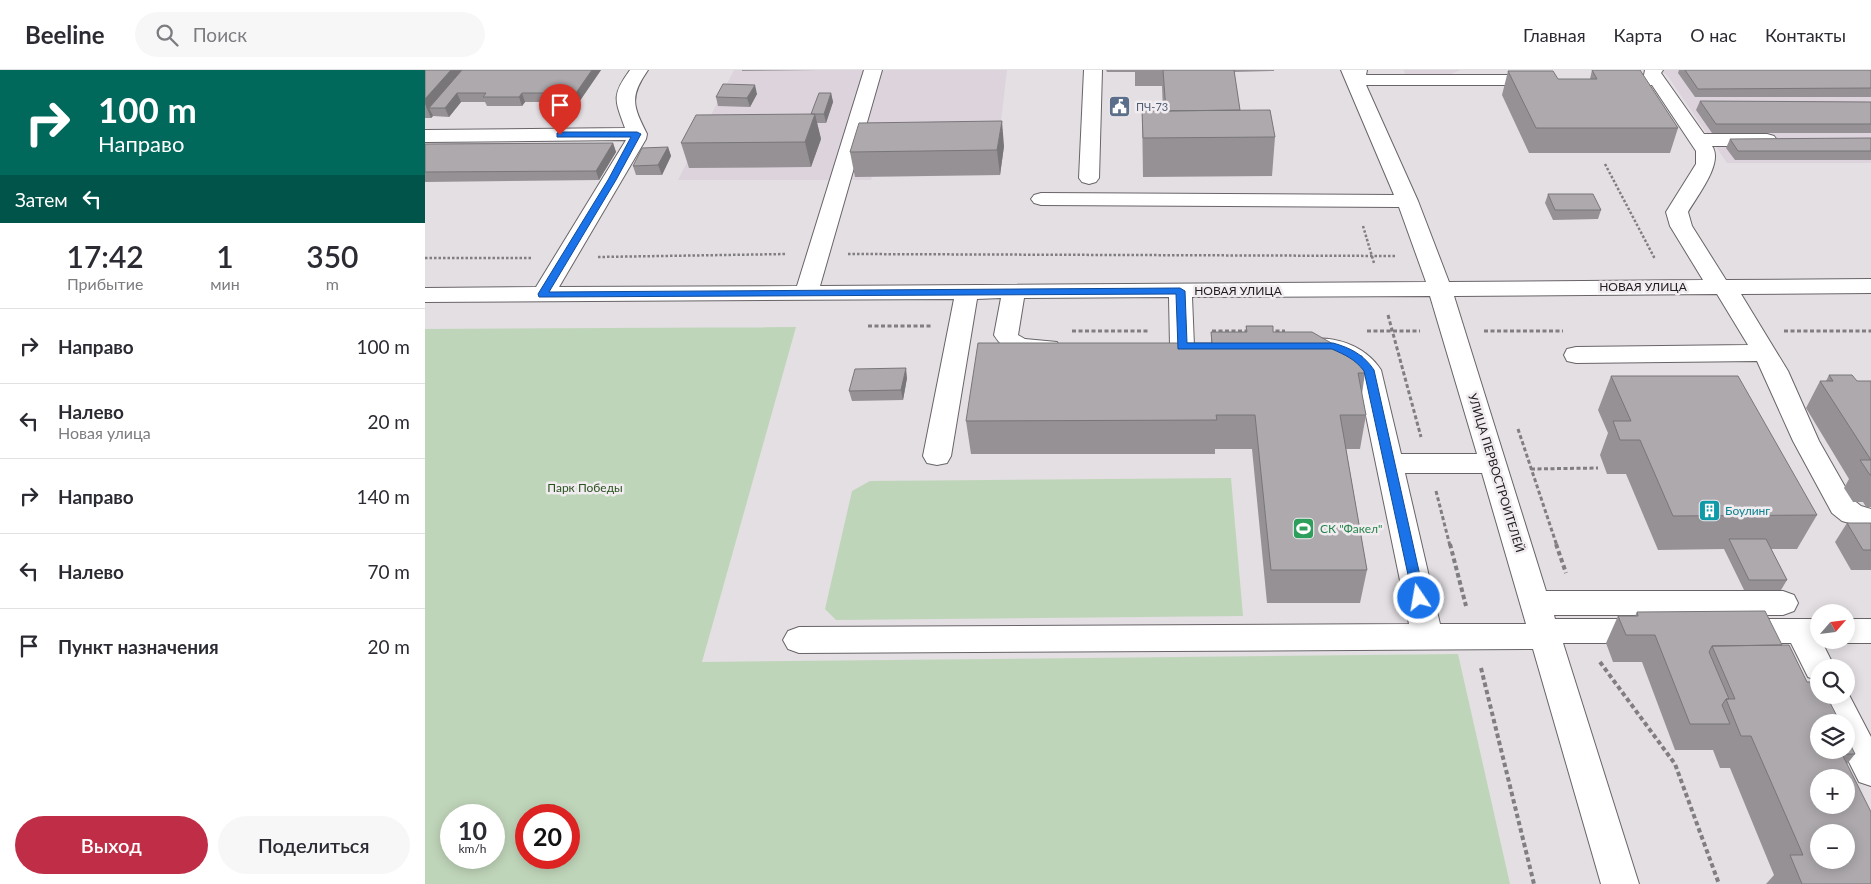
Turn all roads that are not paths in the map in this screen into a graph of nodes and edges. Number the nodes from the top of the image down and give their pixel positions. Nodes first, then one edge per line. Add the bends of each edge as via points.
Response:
1 (639, 70) edge
2 (873, 70) edge
3 (1093, 70) edge
4 (1355, 73) edge
5 (1655, 75) edge
6 (1559, 80) edge
7 (1598, 80) edge
8 (637, 134) junction
9 (425, 136) edge
10 (1698, 140) junction
11 (1785, 140) edge
12 (1089, 178) dead end
13 (1041, 199) dead end
14 (1407, 201) junction
15 (1864, 286) edge
16 (1722, 287) junction
17 (1439, 289) junction
18 (1180, 291) junction
19 (967, 292) junction
20 (1014, 292) junction
21 (806, 293) junction
22 (543, 294) junction
23 (425, 295) edge
24 (1871, 304) edge
25 (1280, 336) edge
26 (1065, 339) road end
27 (1210, 346) edge
28 (1764, 353) junction
29 (1576, 355) dead end
30 (937, 456) dead end
31 (1389, 463) junction
32 (1493, 464) junction
33 (1871, 519) edge
34 (1783, 604) dead end
35 (1541, 623) junction
36 (1673, 631) edge
37 (1712, 631) edge
38 (1810, 631) edge
39 (1855, 631) edge
40 (1871, 631) edge
41 (1427, 636) junction
42 (799, 640) dead end
43 (1838, 704) edge
44 (1871, 771) edge
45 (1620, 884) edge

1 - 8 street via 625,92 624,101
2 - 21 street
3 - 12 street
4 - 6 street
4 - 14 street, УЛИЦА ПЕРВОСТРОИТЕЛЕЙ
5 - 7 street
5 - 10 street via 1683,104
8 - 9 street
8 - 22 street
10 - 11 street
10 - 16 street via 1706,151 1706,164 1677,212
13 - 14 street
14 - 17 street, УЛИЦА ПЕРВОСТРОИТЕЛЕЙ
15 - 16 street, НОВАЯ УЛИЦА
15 - 24 street
16 - 17 street, НОВАЯ УЛИЦА
16 - 28 street
17 - 18 street, НОВАЯ УЛИЦА
17 - 32 street, УЛИЦА ПЕРВОСТРОИТЕЛЕЙ
18 - 20 street, НОВАЯ УЛИЦА
18 - 27 street via 1175,341
19 - 20 street, НОВАЯ УЛИЦА
19 - 21 street, НОВАЯ УЛИЦА
19 - 30 street
20 - 26 street via 1006,335 1008,340 1022,347
21 - 22 street, НОВАЯ УЛИЦА
22 - 23 street, НОВАЯ УЛИЦА
25 - 31 street via 1333,346 1361,360 1369,370
28 - 29 street
28 - 33 street via 1806,441 1842,506 1852,514
31 - 32 street
31 - 41 street
32 - 35 street, УЛИЦА ПЕРВОСТРОИТЕЛЕЙ
34 - 35 street
35 - 36 street
35 - 41 street via 1474,636
35 - 45 street, УЛИЦА ПЕРВОСТРОИТЕЛЕЙ
37 - 38 street
39 - 40 street
41 - 42 street
43 - 44 street

